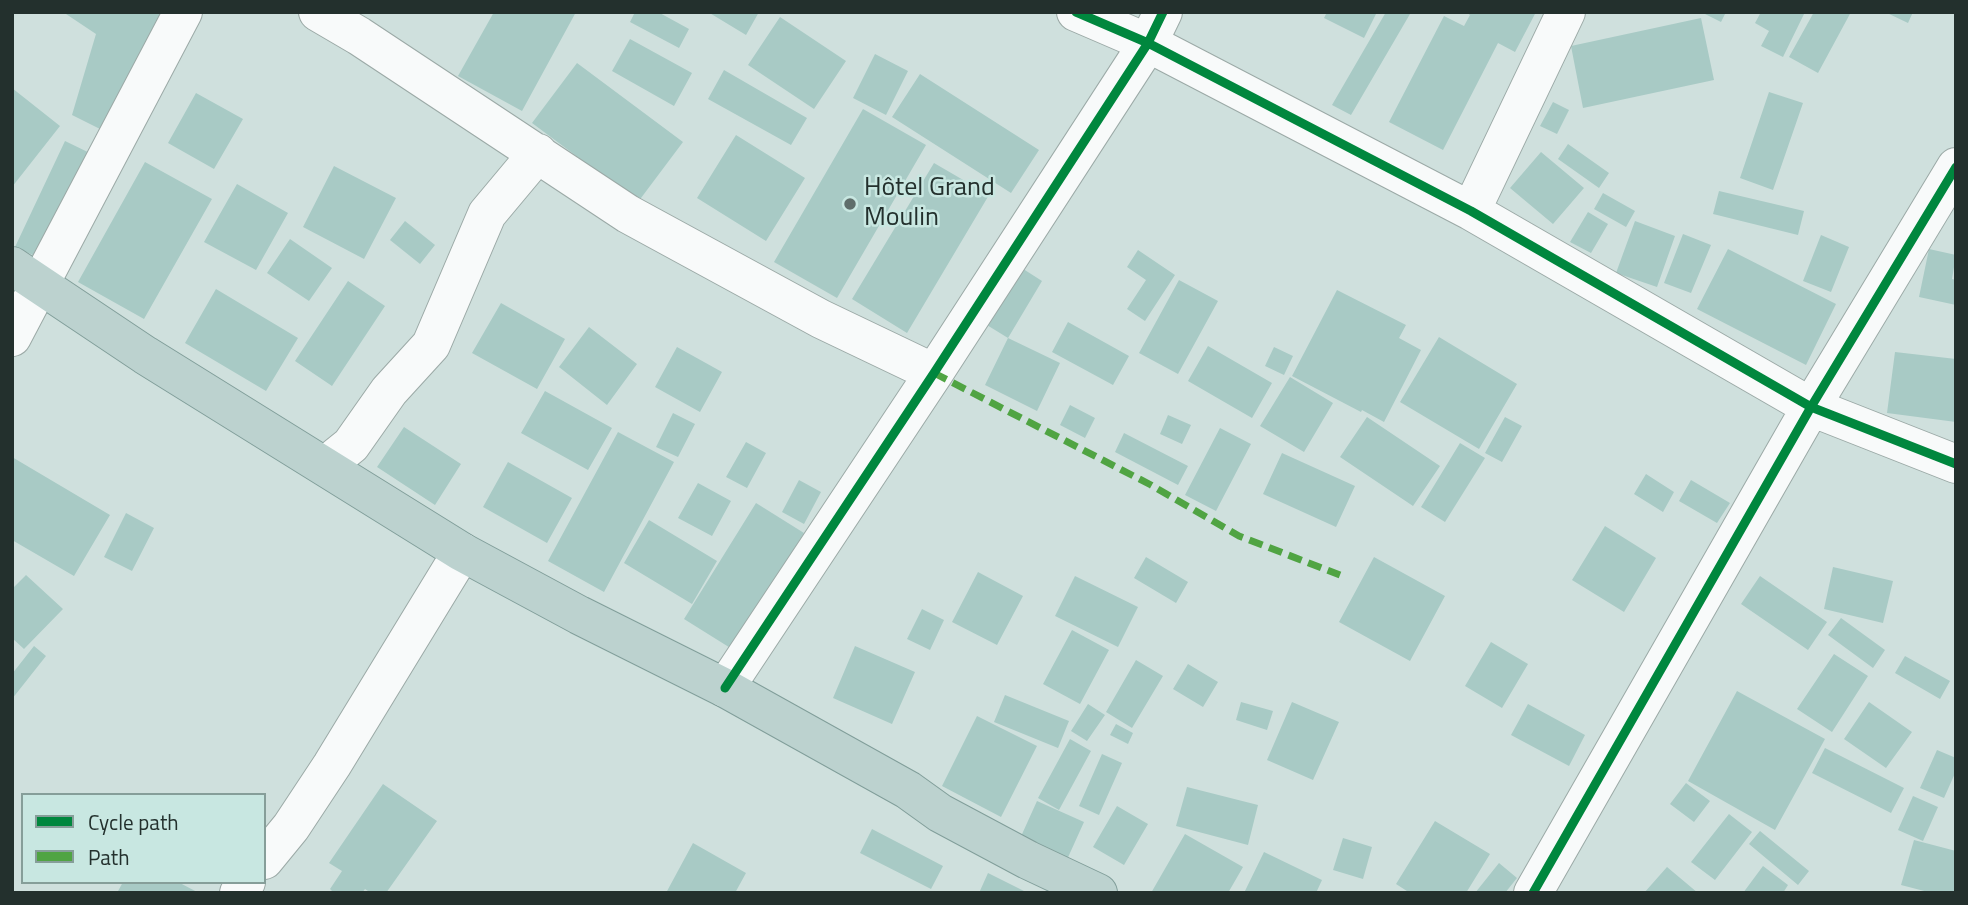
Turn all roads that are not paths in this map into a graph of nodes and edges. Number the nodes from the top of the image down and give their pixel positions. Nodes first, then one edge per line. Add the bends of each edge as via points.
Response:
1 (183, 12) edge
2 (318, 12) edge
3 (1076, 12) edge
4 (1566, 12) edge
5 (1155, 28) edge
6 (538, 153) junction
7 (1956, 167) edge
8 (1471, 211) junction
9 (27, 276) edge
10 (12, 337) edge
11 (934, 373) junction
12 (1811, 407) junction
13 (1956, 464) edge
14 (325, 466) junction
15 (462, 552) junction
16 (725, 688) junction
17 (266, 858) edge
18 (1098, 893) edge
19 (1533, 893) edge

1 - 9 street
2 - 6 street
3 - 5 street
4 - 8 street
5 - 8 street
5 - 11 street
6 - 11 street via 628,214 821,319
6 - 14 street via 487,214 431,345 389,391 351,445
7 - 12 street
8 - 12 street
9 - 10 street
9 - 14 highway
11 - 16 street
12 - 13 street
12 - 19 street
14 - 15 highway
15 - 16 highway
15 - 17 street via 332,765
16 - 18 highway via 908,790 940,813

